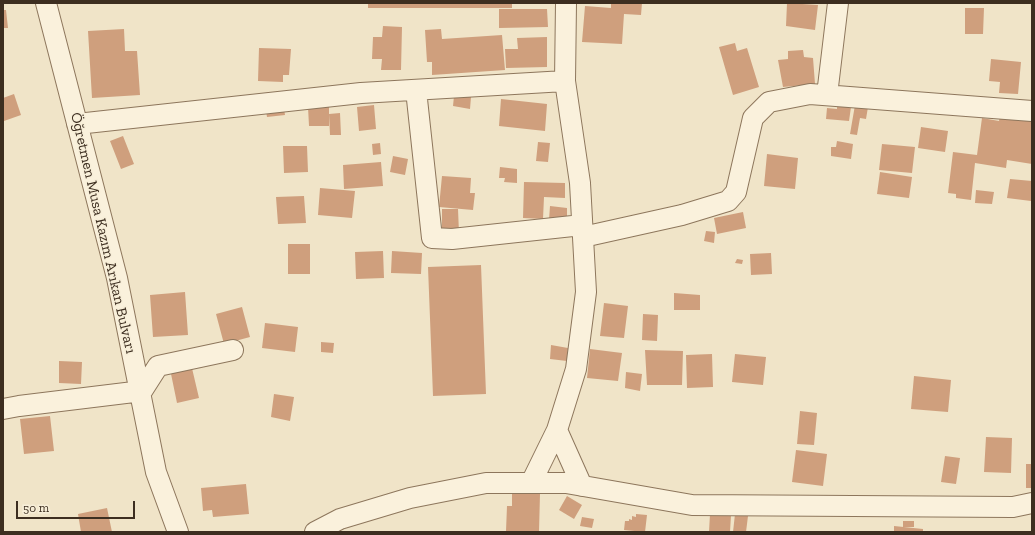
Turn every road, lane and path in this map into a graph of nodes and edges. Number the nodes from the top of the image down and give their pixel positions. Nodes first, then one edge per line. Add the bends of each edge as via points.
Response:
1 (46, 3) edge
2 (566, 3) edge
3 (838, 3) edge
4 (565, 81) junction
5 (416, 90) junction
6 (827, 95) junction
7 (1032, 111) edge
8 (77, 124) junction
9 (583, 231) junction
10 (234, 350) dead end
11 (140, 392) junction
12 (3, 409) edge
13 (557, 430) junction
14 (531, 483) junction
15 (582, 486) junction
16 (1032, 503) edge
17 (178, 532) edge
18 (315, 532) edge

1 - 8 street, Öğretmen Musa Kazım Arıkan Bulvarı
2 - 4 street
3 - 6 street
4 - 5 street
4 - 9 street via 580,183
5 - 8 street via 361,93
5 - 9 street via 432,238
6 - 7 street
6 - 9 street via 810,94 769,102 753,118 736,192 728,201 682,215
8 - 11 street, Öğretmen Musa Kazım Arıkan Bulvarı via 117,278
9 - 13 street via 586,292 576,369
10 - 11 street via 158,366
11 - 12 street
11 - 17 street, Öğretmen Musa Kazım Arıkan Bulvarı via 156,472
13 - 14 street
13 - 15 street
14 - 15 street via 566,483
14 - 18 street via 486,483 410,498 340,519
15 - 16 street via 692,505 1013,507

